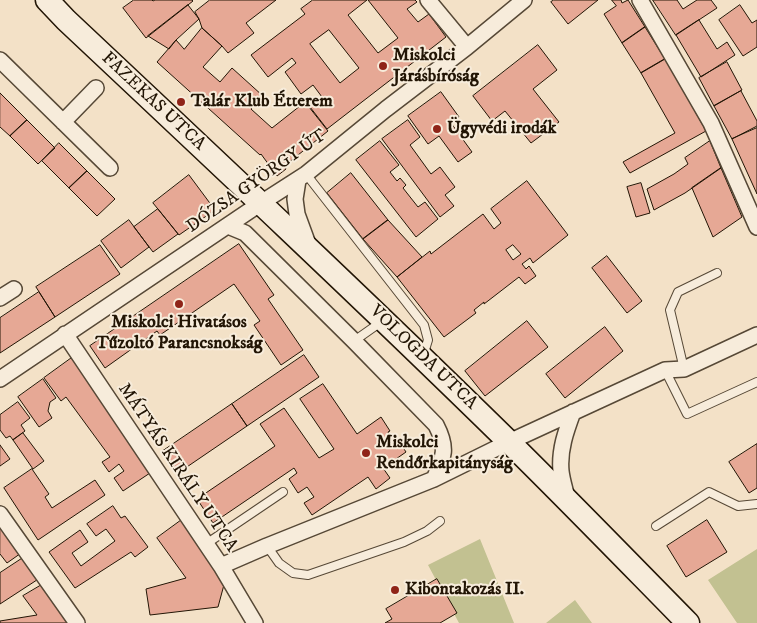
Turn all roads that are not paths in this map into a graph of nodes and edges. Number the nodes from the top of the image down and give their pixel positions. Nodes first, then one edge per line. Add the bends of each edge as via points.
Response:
1 (47, 0) edge
2 (428, 0) edge
3 (524, 0) edge
4 (640, 0) edge
5 (467, 47) junction
6 (0, 60) edge
7 (96, 88) dead end
8 (63, 122) junction
9 (110, 168) dead end
10 (302, 177) junction
11 (261, 203) junction
12 (228, 226) junction
13 (757, 227) edge
14 (310, 250) junction
15 (717, 273) dead end
16 (14, 289) dead end
17 (0, 298) edge
18 (384, 320) junction
19 (65, 334) junction
20 (757, 335) edge
21 (354, 341) junction
22 (422, 358) junction
23 (684, 369) junction
24 (664, 370) junction
25 (0, 379) edge
26 (757, 382) edge
27 (573, 412) junction
28 (509, 442) junction
29 (434, 479) junction
30 (283, 492) dead end
31 (568, 502) junction
32 (757, 504) edge
33 (0, 514) edge
34 (440, 521) dead end
35 (656, 526) dead end
36 (206, 544) junction
37 (267, 546) junction
38 (221, 566) junction
39 (78, 623) edge
40 (256, 623) edge
41 (688, 623) edge

1 - 11 street, FAZEKAS UTCA
2 - 5 street
3 - 5 street, DÓZSA GYÖRGY ÚT
4 - 13 street via 711,123
5 - 10 street, DÓZSA GYÖRGY ÚT
6 - 8 street
7 - 8 street
8 - 9 street
10 - 11 street, DÓZSA GYÖRGY ÚT
10 - 14 street via 295,199 296,214
10 - 22 lane via 424,324 428,340
11 - 12 street, DÓZSA GYÖRGY ÚT
11 - 14 street, VOLOGDA UTCA
12 - 19 street, DÓZSA GYÖRGY ÚT
12 - 21 street via 245,232
14 - 18 street, VOLOGDA UTCA
15 - 23 lane via 678,292 670,310
16 - 17 street
18 - 21 lane
18 - 22 street, VOLOGDA UTCA
19 - 25 street, DÓZSA GYÖRGY ÚT
19 - 36 street, MÁTYÁS KIRÁLY UTCA
20 - 23 street
21 - 29 street via 436,425 444,447 442,463
22 - 28 street, VOLOGDA UTCA
23 - 24 street
24 - 26 lane via 687,414
24 - 27 street
27 - 28 street
27 - 31 street via 561,458
28 - 29 street
28 - 31 street, VOLOGDA UTCA
29 - 37 street
30 - 36 lane
31 - 41 street, VOLOGDA UTCA
32 - 35 lane via 738,506 709,492
33 - 39 street
34 - 37 lane via 404,542 308,575 293,573
36 - 38 street, MÁTYÁS KIRÁLY UTCA
37 - 38 street
38 - 40 street, MÁTYÁS KIRÁLY UTCA

